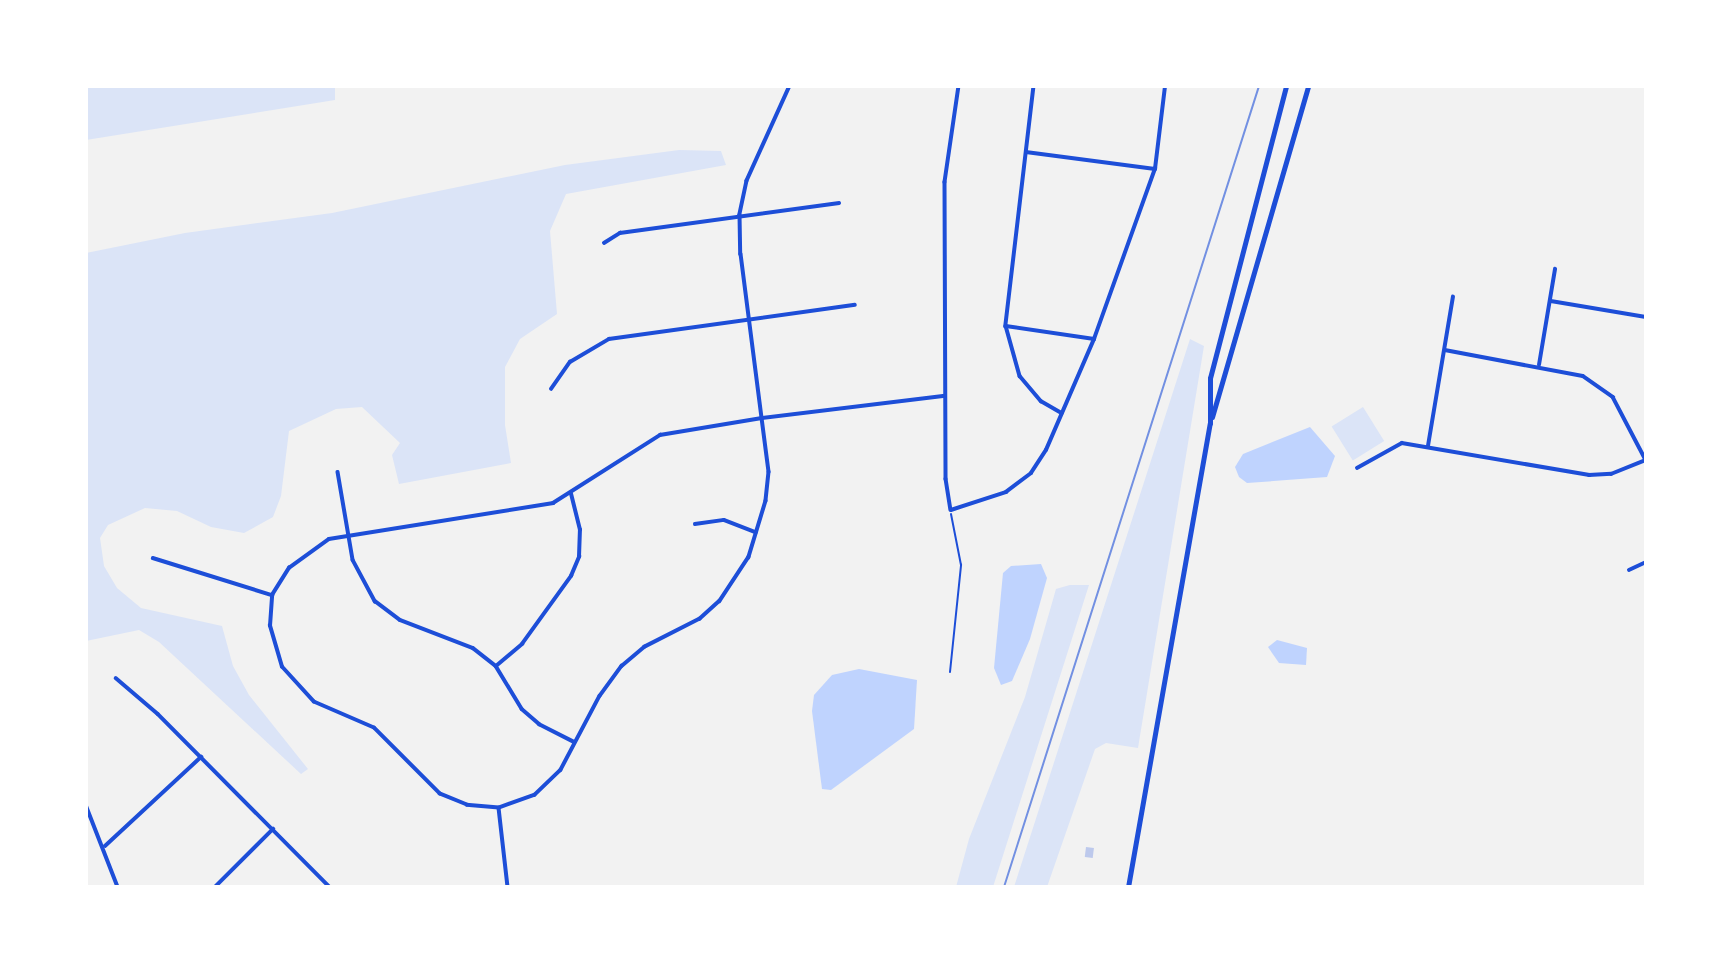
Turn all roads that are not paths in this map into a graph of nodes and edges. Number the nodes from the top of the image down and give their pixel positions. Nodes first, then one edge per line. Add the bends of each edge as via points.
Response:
1 (790, 86) edge
2 (959, 86) edge
3 (1034, 86) edge
4 (1165, 86) edge
5 (1286, 86) edge
6 (1308, 86) edge
7 (1026, 152) junction
8 (1154, 169) junction
9 (839, 203) dead end
10 (740, 215) junction
11 (604, 243) dead end
12 (1555, 269) dead end
13 (1453, 297) dead end
14 (1551, 301) junction
15 (855, 305) dead end
16 (1646, 317) edge
17 (749, 318) junction
18 (1006, 326) junction
19 (1094, 339) junction
20 (1445, 350) junction
21 (1539, 365) junction
22 (551, 389) dead end
23 (945, 396) junction
24 (1062, 413) junction
25 (762, 418) junction
26 (1210, 423) junction
27 (1429, 446) junction
28 (1646, 460) edge
29 (1357, 468) dead end
30 (338, 472) dead end
31 (571, 495) junction
32 (695, 524) dead end
33 (756, 532) junction
34 (348, 534) junction
35 (153, 558) dead end
36 (1646, 562) edge
37 (1629, 570) dead end
38 (272, 595) junction
39 (496, 666) junction
40 (116, 678) dead end
41 (574, 742) junction
42 (201, 757) junction
43 (86, 805) edge
44 (499, 808) junction
45 (272, 829) junction
46 (105, 846) junction
47 (118, 887) edge
48 (215, 887) edge
49 (330, 887) edge
50 (508, 887) edge
51 (1128, 887) edge

1 - 10 street via 747,181
2 - 23 street via 945,182
3 - 7 street
4 - 8 street
5 - 26 main road via 1210,378
6 - 26 main road
7 - 8 street
7 - 18 street
8 - 19 street
9 - 10 street
10 - 11 street via 620,233
10 - 17 street
12 - 14 street
13 - 20 street
14 - 16 street
14 - 21 street
15 - 17 street
17 - 22 street via 608,339 570,362
17 - 25 street
18 - 19 street
18 - 24 street via 1020,376 1041,401
19 - 24 street
20 - 21 street
20 - 27 street
21 - 28 street via 1583,376 1601,386 1626,416
23 - 24 street via 950,510 995,498 1020,483 1038,464
23 - 25 street
25 - 31 street via 660,435
25 - 33 street via 769,472
26 - 51 main road
27 - 28 street via 1590,475 1611,474
27 - 29 street via 1402,443
30 - 34 street
31 - 34 street via 522,510
31 - 39 street via 580,530 579,557 571,576 522,644
32 - 33 street via 724,520
33 - 41 street via 749,557 720,601 700,619 645,647 622,666
34 - 38 street via 313,548 289,568
34 - 39 street via 360,580 375,601 400,620 473,648
35 - 38 street
36 - 37 street
38 - 44 street via 275,647 296,687 314,702 374,728 440,794 467,805
39 - 41 street via 522,709 539,724
40 - 42 street
41 - 44 street via 561,770 535,795
42 - 45 street
42 - 46 street
43 - 46 street
44 - 50 street
45 - 48 street
45 - 49 street
46 - 47 street

